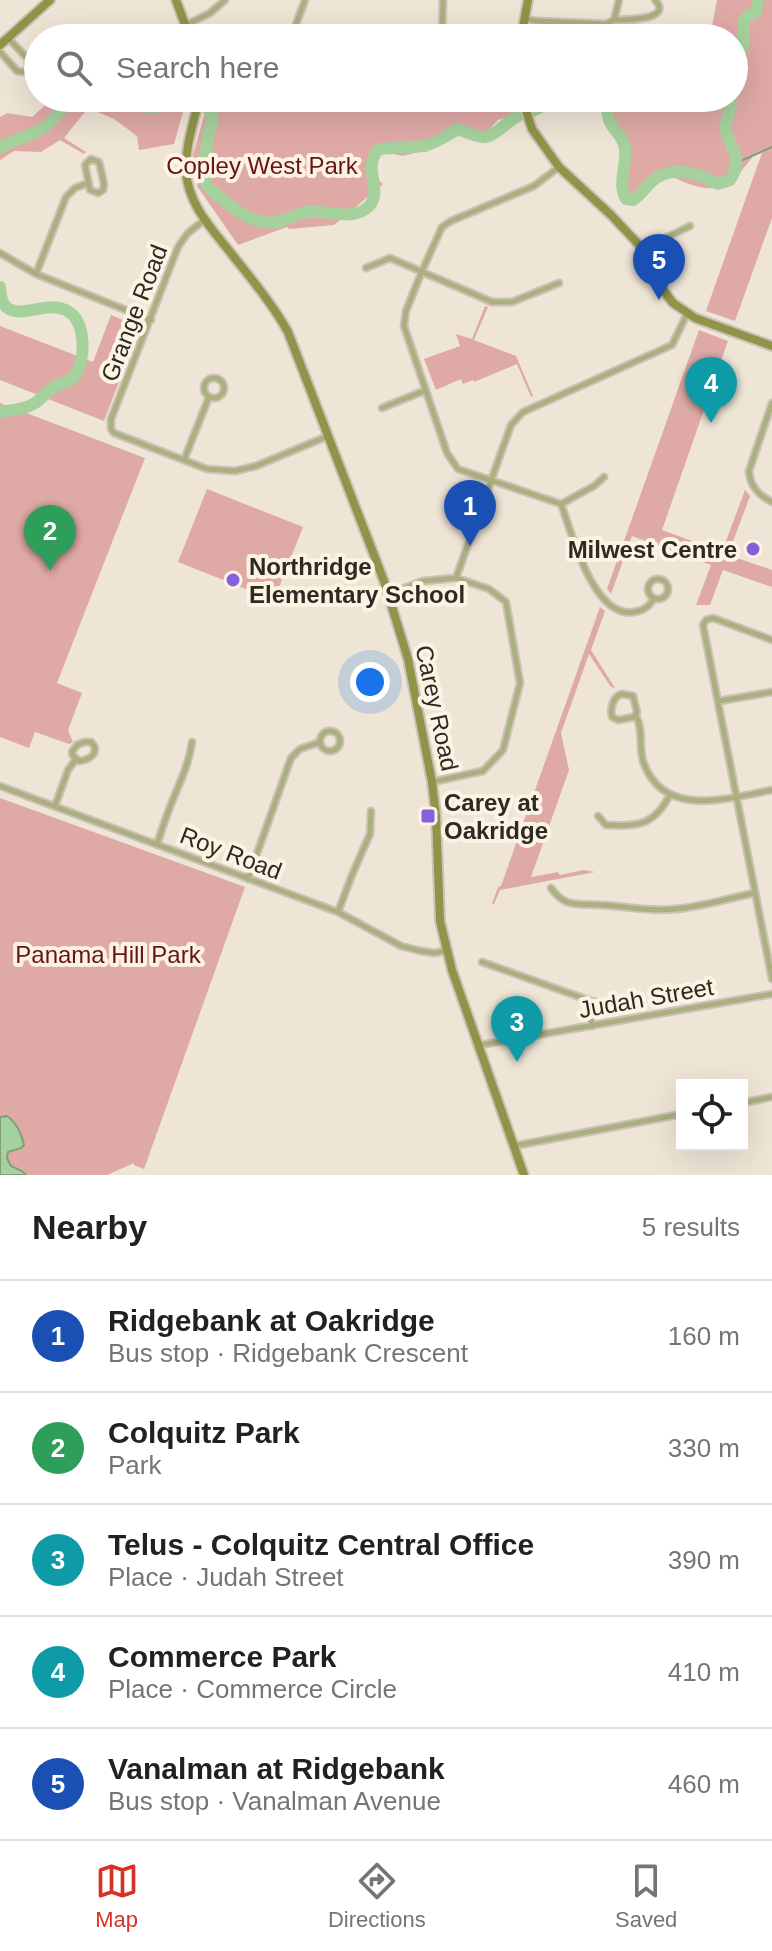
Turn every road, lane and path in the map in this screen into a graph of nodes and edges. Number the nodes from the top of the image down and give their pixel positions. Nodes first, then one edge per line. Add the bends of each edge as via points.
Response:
1 (50, 0) edge
2 (176, 0) edge
3 (225, 0) edge
4 (305, 0) edge
5 (443, 0) edge
6 (528, 0) edge
7 (619, 0) edge
8 (655, 0) edge
9 (524, 19) junction
10 (614, 20) junction
11 (185, 24) edge
12 (187, 24) edge
13 (296, 24) edge
14 (442, 24) edge
15 (523, 24) edge
16 (586, 24) edge
17 (601, 24) edge
18 (8, 38) junction
19 (0, 45) edge
20 (0, 52) edge
21 (24, 55) edge
22 (24, 72) edge
23 (196, 112) edge
24 (527, 112) edge
25 (559, 167) junction
26 (88, 183) junction
27 (205, 220) junction
28 (690, 226) dead end
29 (643, 249) junction
30 (0, 253) edge
31 (366, 268) dead end
32 (422, 271) junction
33 (36, 274) junction
34 (559, 283) dead end
35 (687, 314) junction
36 (151, 320) junction
37 (772, 346) edge
38 (426, 390) junction
39 (209, 397) junction
40 (772, 403) edge
41 (382, 408) dead end
42 (329, 436) junction
43 (184, 460) junction
44 (604, 477) dead end
45 (491, 480) junction
46 (772, 502) edge
47 (561, 504) junction
48 (456, 578) junction
49 (389, 594) junction
50 (654, 598) junction
51 (772, 640) edge
52 (772, 692) edge
53 (719, 701) junction
54 (636, 716) junction
55 (192, 742) dead end
56 (320, 742) dead end
57 (76, 759) junction
58 (432, 782) junction
59 (0, 786) edge
60 (772, 790) edge
61 (670, 795) junction
62 (736, 797) junction
63 (55, 806) junction
64 (371, 811) dead end
65 (598, 816) dead end
66 (157, 844) junction
67 (248, 879) junction
68 (551, 888) dead end
69 (755, 893) junction
70 (338, 912) junction
71 (446, 951) junction
72 (482, 962) dead end
73 (772, 979) edge
74 (772, 994) edge
75 (591, 1001) junction
76 (624, 1008) dead end
77 (592, 1026) junction
78 (480, 1045) junction
79 (772, 1097) edge
80 (748, 1102) edge
81 (676, 1115) edge
82 (514, 1146) junction
83 (524, 1175) edge

1 - 18 street
2 - 11 street
3 - 12 street
4 - 13 street
5 - 14 street
6 - 9 street
7 - 10 street
8 - 10 street via 658,13
9 - 15 street
9 - 16 street
10 - 17 street
18 - 19 street
18 - 21 street
20 - 22 street
23 - 27 street, Carey Road via 186,172
24 - 25 street
25 - 29 street
25 - 32 street via 534,186 442,227
26 - 26 street via 95,193 104,187 101,165 94,159 85,165
26 - 33 street via 66,197
27 - 36 street, Grange Road via 178,247
27 - 42 street, Carey Road via 281,319
28 - 29 street
29 - 35 street via 664,291
30 - 33 street
31 - 32 street via 390,258
32 - 34 street via 492,302 512,302
32 - 38 street via 404,326
33 - 36 street
35 - 37 street
35 - 45 street via 672,345 523,412 511,425
36 - 43 street, Grange Road via 111,429
38 - 41 street
38 - 45 street via 447,453 458,469
39 - 39 street via 223,393 219,379 205,384
39 - 43 street
40 - 46 street via 749,479
42 - 43 street via 245,470 215,470
42 - 49 street, Carey Road
44 - 47 street
45 - 47 street
45 - 48 street
47 - 50 street via 598,594 629,613 644,609
48 - 49 street via 423,581
48 - 58 street via 489,589 506,602 520,683 503,750 483,771
49 - 58 street, Carey Road via 408,659
50 - 50 street via 668,592 663,580 648,587
51 - 53 street via 706,620
52 - 53 street
53 - 62 street
54 - 54 street via 633,696 617,696 612,717
54 - 61 street via 646,769
55 - 66 street
56 - 67 street via 291,758
57 - 57 street via 91,757 94,745 77,745 72,752
57 - 63 street
58 - 71 street, Carey Road
59 - 63 street, Roy Road
60 - 62 street
61 - 62 street via 700,803
61 - 65 street via 649,821 606,825
62 - 69 street
63 - 66 street, Roy Road
64 - 70 street via 370,834
66 - 67 street, Roy Road
67 - 70 street, Roy Road
68 - 69 street via 560,901 571,904 641,910 676,909
69 - 73 street
70 - 71 street, Roy Road via 401,946
71 - 78 street, Carey Road
72 - 75 street
74 - 77 street, Judah Street
75 - 76 street
75 - 77 street
77 - 78 street, Judah Street
78 - 82 street, Carey Road
79 - 80 street
81 - 82 street
82 - 83 street, Carey Road

